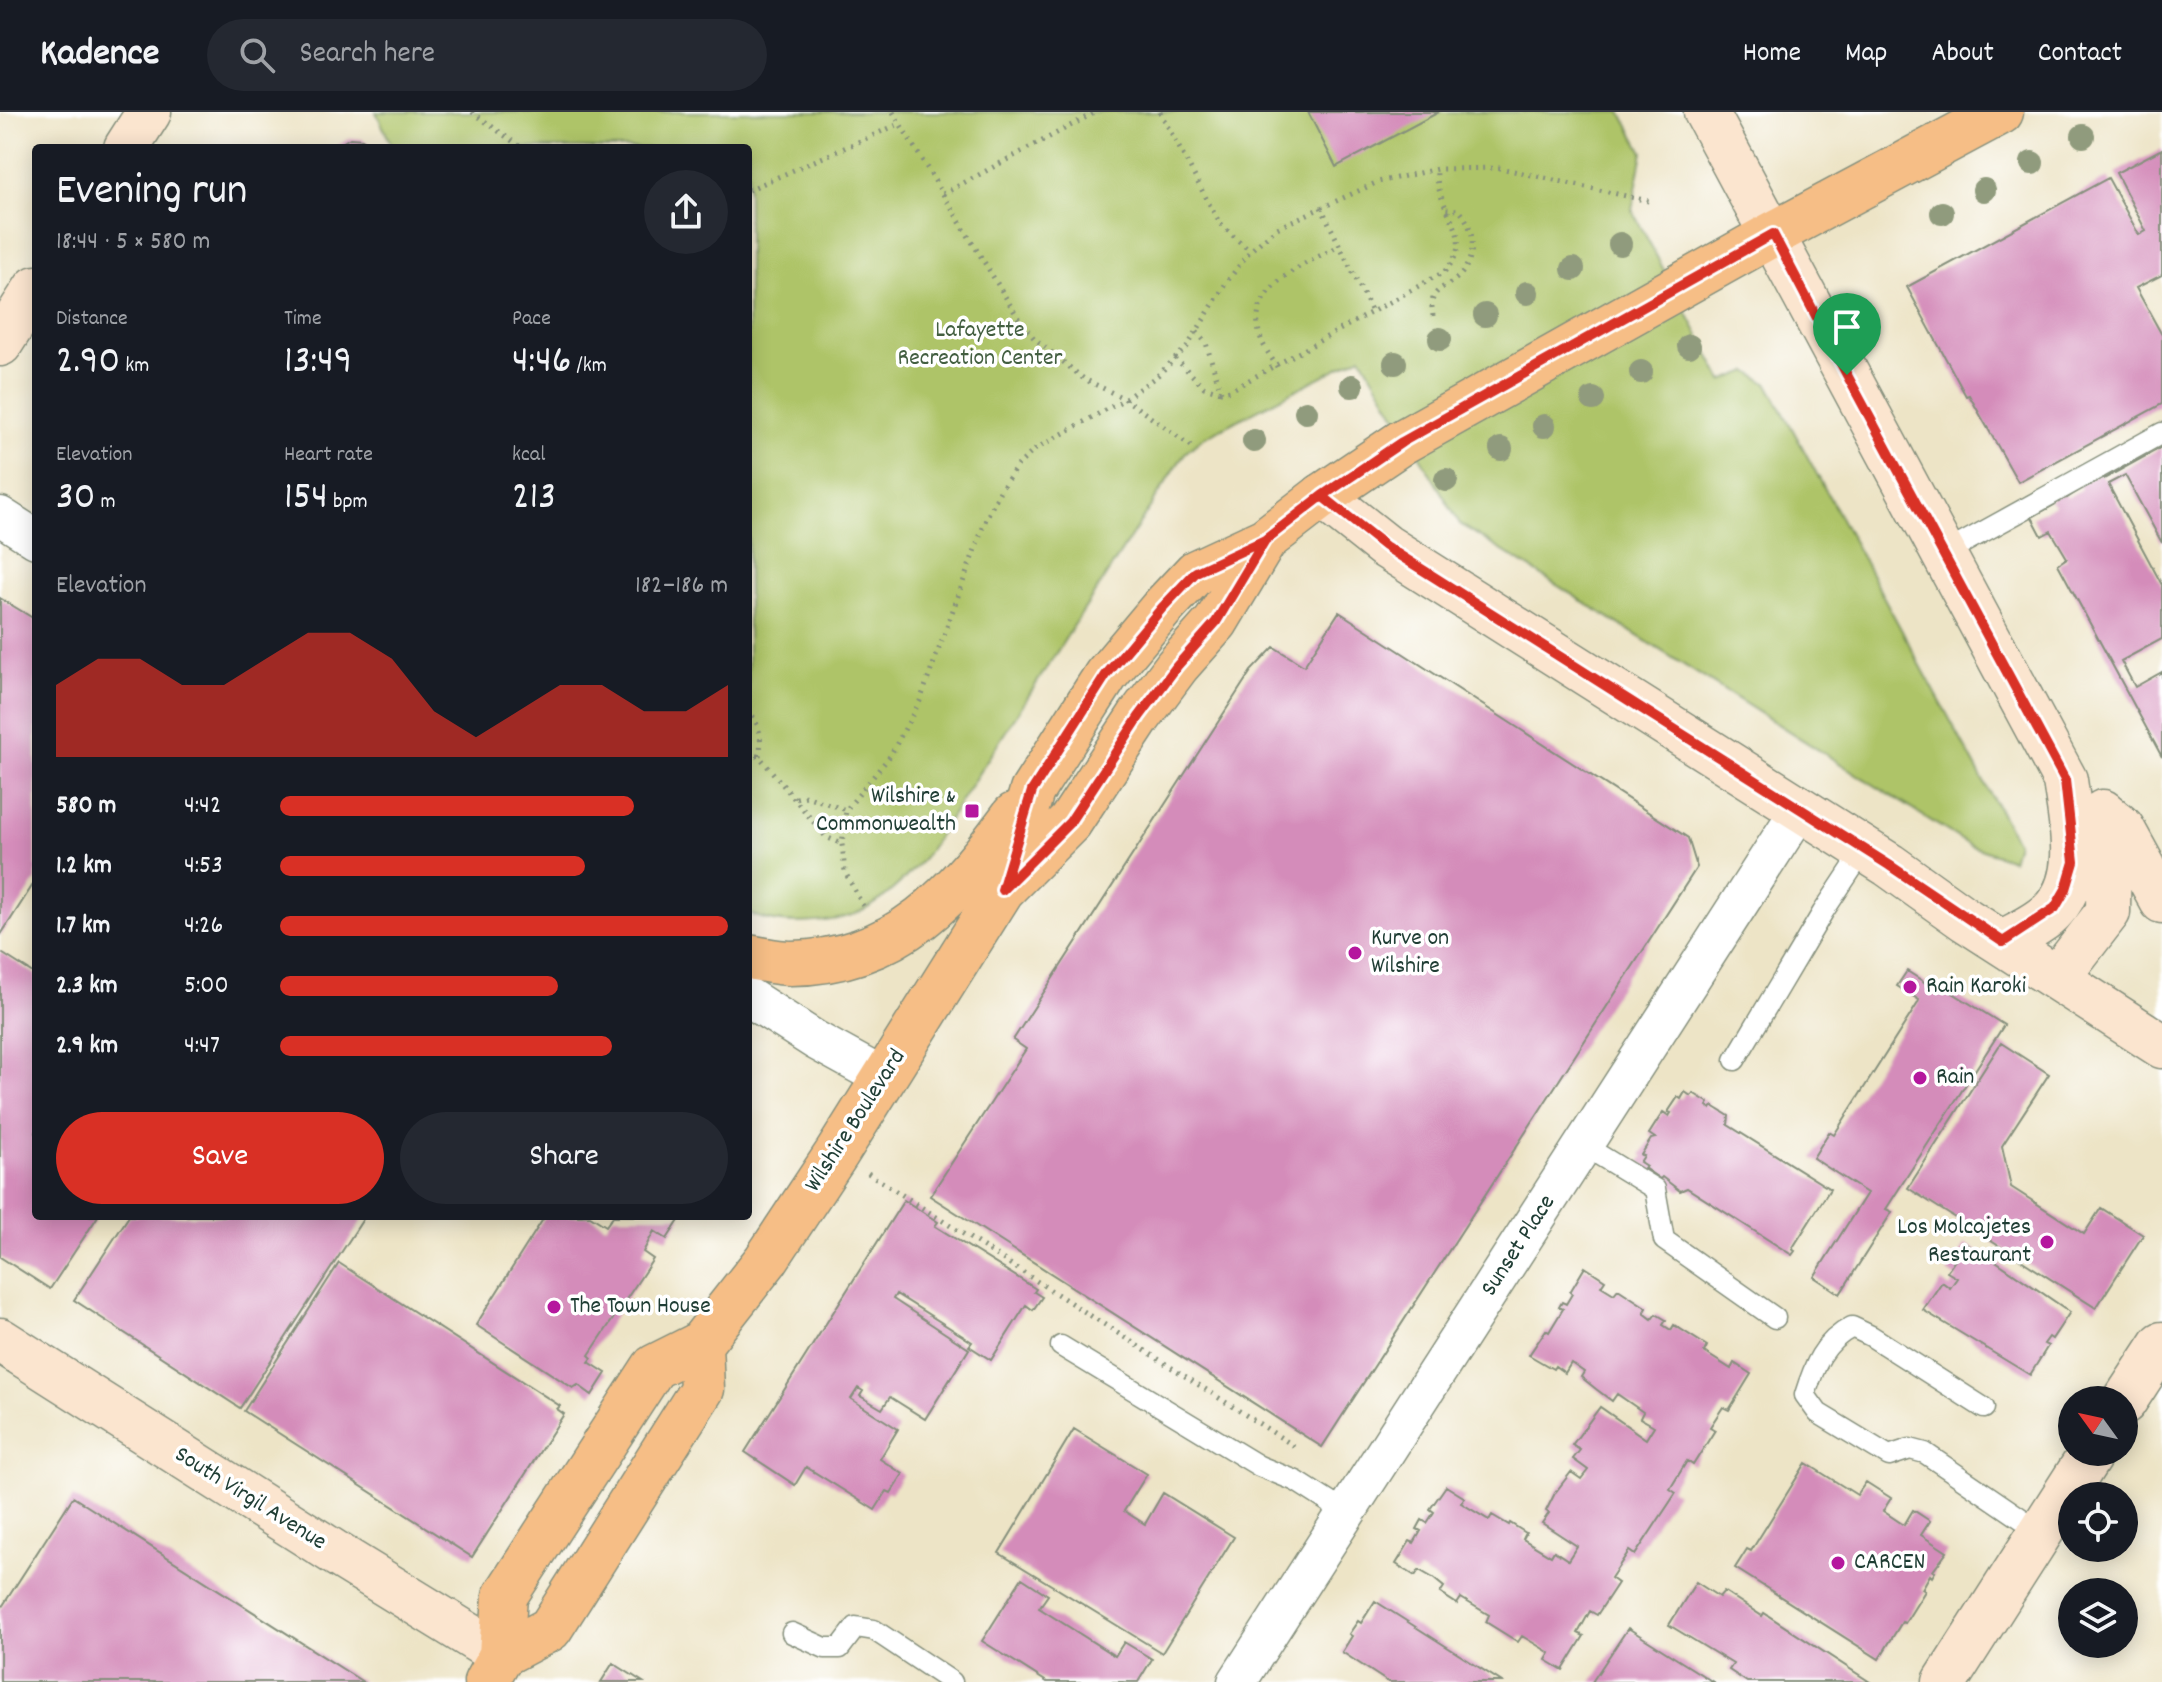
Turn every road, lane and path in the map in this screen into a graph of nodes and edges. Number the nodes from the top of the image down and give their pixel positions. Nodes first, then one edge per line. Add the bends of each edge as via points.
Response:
1 (149, 112) edge
2 (472, 112) edge
3 (893, 112) edge
4 (1096, 112) edge
5 (1160, 112) edge
6 (1706, 112) edge
7 (2001, 112) edge
8 (899, 124) junction
9 (129, 144) edge
10 (516, 144) edge
11 (1437, 169) junction
12 (752, 188) edge
13 (943, 194) junction
14 (1653, 202) dead end
15 (1321, 207) junction
16 (1445, 209) junction
17 (1773, 234) junction
18 (1339, 246) junction
19 (1250, 251) junction
20 (32, 294) edge
21 (1372, 312) junction
22 (1433, 316) dead end
23 (1197, 332) junction
24 (0, 344) edge
25 (1175, 358) junction
26 (1277, 367) junction
27 (1221, 392) junction
28 (1125, 399) junction
29 (2162, 433) edge
30 (1194, 448) dead end
31 (1322, 496) junction
32 (0, 516) edge
33 (32, 536) edge
34 (1265, 540) junction
35 (1943, 554) junction
36 (752, 715) edge
37 (752, 756) edge
38 (759, 756) junction
39 (2065, 780) junction
40 (1032, 791) junction
41 (795, 798) junction
42 (1800, 809) junction
43 (846, 810) junction
44 (2105, 814) junction
45 (842, 844) junction
46 (1864, 850) junction
47 (1002, 890) junction
48 (2162, 901) edge
49 (865, 909) dead end
50 (2003, 942) junction
51 (752, 958) edge
52 (2057, 978) junction
53 (752, 1000) edge
54 (2162, 1046) edge
55 (1735, 1060) dead end
56 (884, 1078) junction
57 (1583, 1145) junction
58 (837, 1153) junction
59 (1775, 1318) dead end
60 (0, 1340) edge
61 (2162, 1344) edge
62 (1061, 1346) dead end
63 (2134, 1386) edge
64 (1984, 1408) dead end
65 (1294, 1447) dead end
66 (2083, 1466) edge
67 (1346, 1513) junction
68 (2041, 1532) junction
69 (792, 1633) dead end
70 (494, 1669) edge
71 (952, 1682) edge
72 (1237, 1682) edge
73 (1945, 1682) edge

1 - 9 main road
2 - 10 path
3 - 8 path
4 - 13 path
5 - 19 path via 1220,224
6 - 17 main road
7 - 17 main road, Wilshire Boulevard
8 - 12 path
8 - 13 path
11 - 14 path via 1500,168
11 - 15 path via 1378,182
11 - 16 path via 1436,187
13 - 28 path via 1034,338 1084,379
15 - 18 path
15 - 19 path via 1277,228
16 - 21 path via 1458,238 1455,260 1444,272
16 - 22 path via 1459,210 1467,219 1473,247 1461,274 1435,293
17 - 31 main road, Wilshire Boulevard via 1402,442
17 - 35 main road
18 - 21 path
18 - 26 path via 1281,277 1264,299 1258,321 1261,339
19 - 23 path
20 - 24 main road
21 - 26 path
23 - 25 path
23 - 27 path via 1206,343
25 - 27 path via 1204,387
25 - 28 path
26 - 27 path
28 - 30 path
28 - 43 path via 1037,448 1001,489 915,712 890,756
29 - 35 lane
31 - 34 main road, Wilshire Boulevard
31 - 42 main road via 1385,546
32 - 33 street
34 - 40 main road, Wilshire Boulevard via 1196,572 1162,608 1106,675
34 - 47 main road, Wilshire Boulevard via 1216,622 1139,717 1070,822
35 - 39 main road
36 - 38 path via 762,740
37 - 38 path
38 - 41 path
39 - 44 main road
39 - 50 main road via 2074,862 2066,889 2055,908
40 - 47 main road, Wilshire Boulevard
40 - 51 main road via 968,875 937,908 895,937 827,960 789,963
41 - 43 path via 806,796
41 - 45 path via 826,837
42 - 46 main road
42 - 57 street, Sunset Place
43 - 45 path
44 - 48 main road via 2122,828
44 - 52 main road via 2108,912
45 - 49 path via 845,872
46 - 50 main road
46 - 55 lane
47 - 56 main road, Wilshire Boulevard
50 - 52 main road
52 - 54 main road
53 - 56 street
56 - 58 main road, Wilshire Boulevard
57 - 59 lane via 1655,1189 1664,1240
57 - 67 street, Sunset Place
58 - 65 path
58 - 70 main road, Wilshire Boulevard via 766,1260 700,1344 702,1389 550,1629
60 - 70 main road, South Virgil Avenue via 340,1556
61 - 63 main road
62 - 67 lane
64 - 68 lane via 1852,1327 1835,1335 1815,1363 1805,1395 1818,1413 1889,1456 1910,1449 1925,1453
66 - 68 main road
67 - 72 street, Sunset Place
68 - 73 main road
69 - 71 lane via 825,1648 840,1648 856,1627 863,1626

